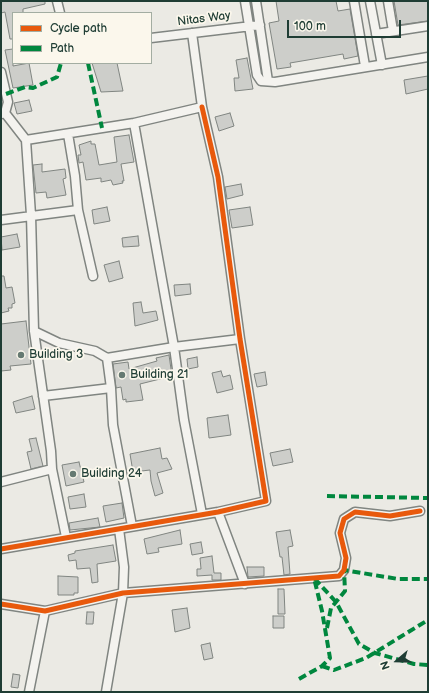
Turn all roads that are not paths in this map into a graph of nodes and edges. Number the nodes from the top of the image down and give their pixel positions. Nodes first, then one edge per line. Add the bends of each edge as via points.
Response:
1 (58, 1) edge
2 (245, 1) edge
3 (256, 1) edge
4 (354, 1) edge
5 (370, 1) edge
6 (388, 1) edge
7 (60, 12) edge
8 (260, 25) junction
9 (249, 26) junction
10 (428, 26) edge
11 (393, 31) junction
12 (192, 33) junction
13 (376, 34) junction
14 (152, 38) edge
15 (428, 57) edge
16 (382, 65) junction
17 (365, 66) junction
18 (1, 72) edge
19 (268, 81) junction
20 (202, 106) junction
21 (3, 113) edge
22 (134, 123) junction
23 (68, 134) junction
24 (26, 140) junction
25 (78, 210) junction
26 (31, 215) junction
27 (1, 220) edge
28 (93, 276) dead end
29 (34, 331) junction
30 (240, 339) junction
31 (174, 346) junction
32 (107, 358) junction
33 (111, 388) junction
34 (43, 396) junction
35 (52, 469) junction
36 (1, 482) edge
37 (420, 511) dead end
38 (218, 512) junction
39 (202, 514) junction
40 (132, 526) junction
41 (119, 529) junction
42 (66, 537) junction
43 (1, 549) edge
44 (246, 584) junction
45 (123, 593) junction
46 (1, 604) edge
47 (45, 611) junction
48 (29, 692) edge
49 (106, 692) edge

1 - 7 street
2 - 9 street
3 - 8 street
4 - 17 street
5 - 13 street
6 - 11 street
8 - 9 street, Nitas Way
8 - 19 street
9 - 12 street, Nitas Way
9 - 19 street via 257,75 261,81
10 - 11 street
11 - 13 street
12 - 14 street, Nitas Way
12 - 20 street
13 - 16 street
15 - 16 street
16 - 17 street
17 - 19 street via 275,82
18 - 21 street via 8,102
20 - 22 street
20 - 30 street via 218,177
21 - 24 street
22 - 23 street
22 - 31 street
23 - 24 street
23 - 25 street
24 - 26 street
25 - 26 street
25 - 28 street
26 - 27 street
26 - 29 street
29 - 32 street via 59,343 95,351
29 - 34 street
30 - 31 street
30 - 38 street via 266,501
31 - 32 street
31 - 39 street via 184,420
32 - 33 street
33 - 34 street
33 - 40 street via 113,425
34 - 35 street
35 - 36 street
35 - 42 street
37 - 44 street via 390,516 355,512 344,519 340,533 346,558 344,570 339,576
38 - 39 street
38 - 44 street
39 - 40 street
40 - 41 street
41 - 42 street
41 - 45 street via 124,568
42 - 43 street
44 - 45 street
45 - 47 street
45 - 49 street
46 - 47 street
47 - 48 street

